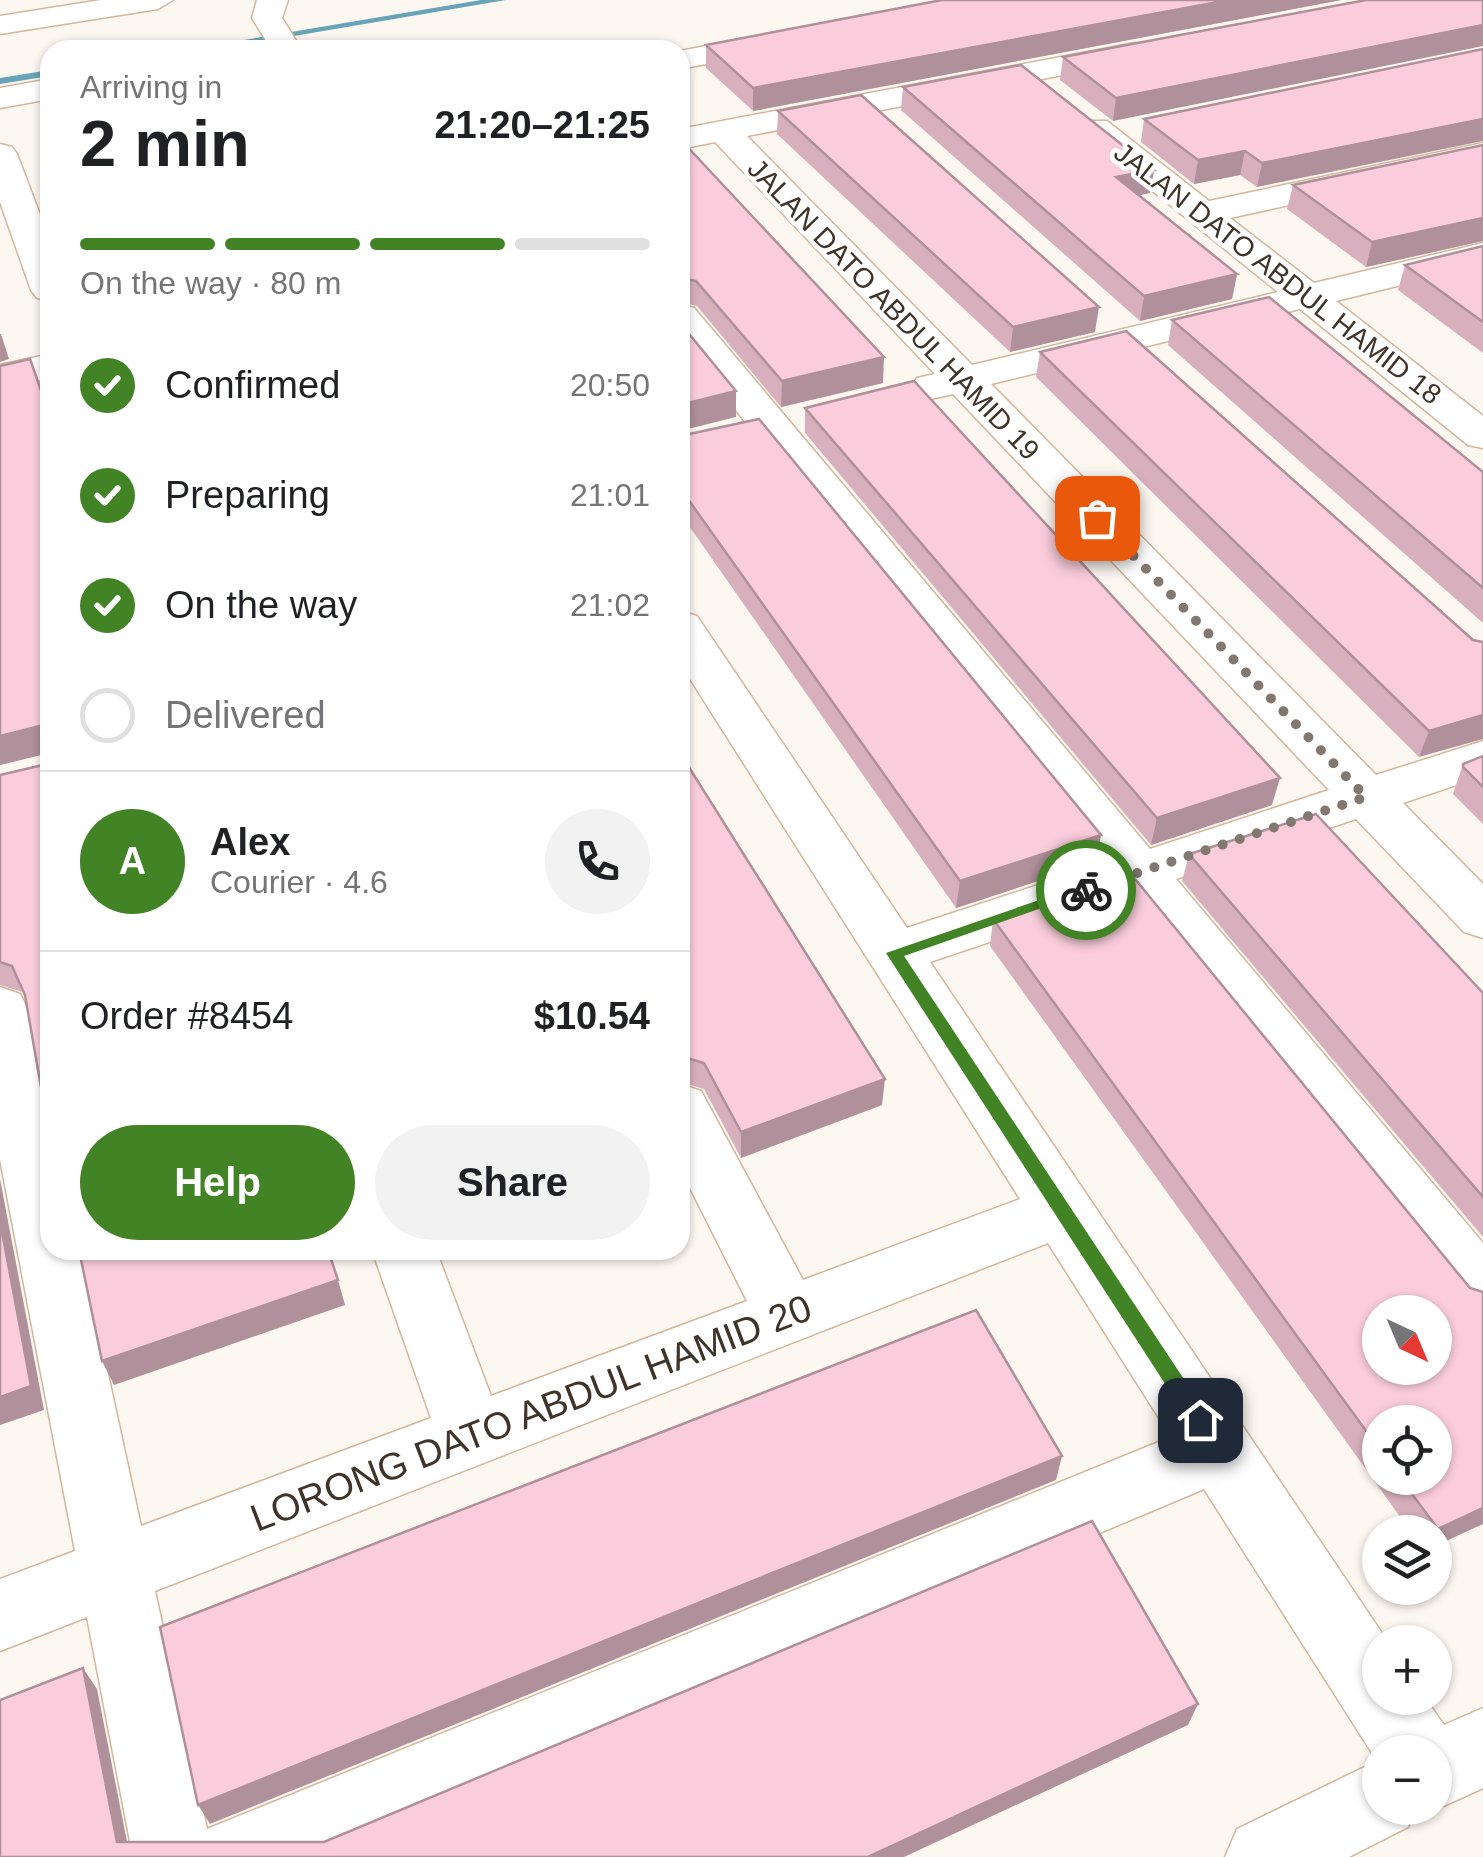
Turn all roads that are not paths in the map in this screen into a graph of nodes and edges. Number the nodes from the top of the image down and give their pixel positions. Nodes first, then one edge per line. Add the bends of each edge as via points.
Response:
1 (158, 0) edge
2 (272, 0) edge
3 (0, 25) edge
4 (816, 34) edge
5 (278, 40) edge
6 (1160, 48) edge
7 (690, 58) edge
8 (927, 66) edge
9 (1026, 73) junction
10 (953, 87) junction
11 (40, 91) edge
12 (0, 98) edge
13 (1142, 128) edge
14 (701, 135) edge
15 (1105, 136) junction
16 (1483, 153) edge
17 (0, 154) edge
18 (1202, 213) junction
19 (1483, 254) edge
20 (40, 263) edge
21 (1307, 296) junction
22 (690, 328) edge
23 (40, 368) edge
24 (0, 376) edge
25 (962, 379) junction
26 (1483, 381) edge
27 (1430, 394) junction
28 (887, 397) edge
29 (1483, 436) edge
30 (690, 641) edge
31 (1483, 758) edge
32 (1366, 797) junction
33 (1137, 873) junction
34 (1483, 918) edge
35 (894, 953) junction
36 (0, 1009) edge
37 (690, 1127) edge
38 (40, 1204) edge
39 (1063, 1210) junction
40 (51, 1260) edge
41 (408, 1260) edge
42 (1483, 1290) edge
43 (788, 1316) junction
44 (472, 1436) junction
45 (1220, 1450) junction
46 (115, 1571) junction
47 (0, 1615) edge
48 (1362, 1669) edge
49 (1483, 1747) edge
50 (1452, 1762) edge
51 (1362, 1808) edge
52 (173, 1857) edge
53 (236, 1857) edge
54 (1266, 1857) edge

1 - 3 street
2 - 5 street via 267,18
4 - 7 street
6 - 9 street
8 - 10 street
9 - 10 street
9 - 15 street, JALAN DATO ABDUL HAMID 18
10 - 14 street via 883,116
11 - 12 street
13 - 15 street
14 - 25 street, JALAN DATO ABDUL HAMID 19
15 - 18 street, JALAN DATO ABDUL HAMID 18
16 - 18 street
17 - 20 street
18 - 21 street, JALAN DATO ABDUL HAMID 18
19 - 21 street
21 - 25 street
21 - 27 street, JALAN DATO ABDUL HAMID 18
22 - 33 street
23 - 24 street
25 - 28 street
25 - 32 street, JALAN DATO ABDUL HAMID 19
26 - 27 street
27 - 29 street, JALAN DATO ABDUL HAMID 18
30 - 35 street
31 - 32 street
32 - 33 street
32 - 34 street, JALAN DATO ABDUL HAMID 19
33 - 35 street
33 - 42 street
35 - 39 street
36 - 38 street
37 - 43 street
39 - 43 street, LORONG DATO ABDUL HAMID 20
39 - 45 street
40 - 46 street
41 - 44 street
43 - 44 street, LORONG DATO ABDUL HAMID 20
44 - 46 street, LORONG DATO ABDUL HAMID 20
45 - 48 street
45 - 53 street
46 - 47 street, LORONG DATO ABDUL HAMID 20
46 - 52 street
49 - 50 street
51 - 54 street

